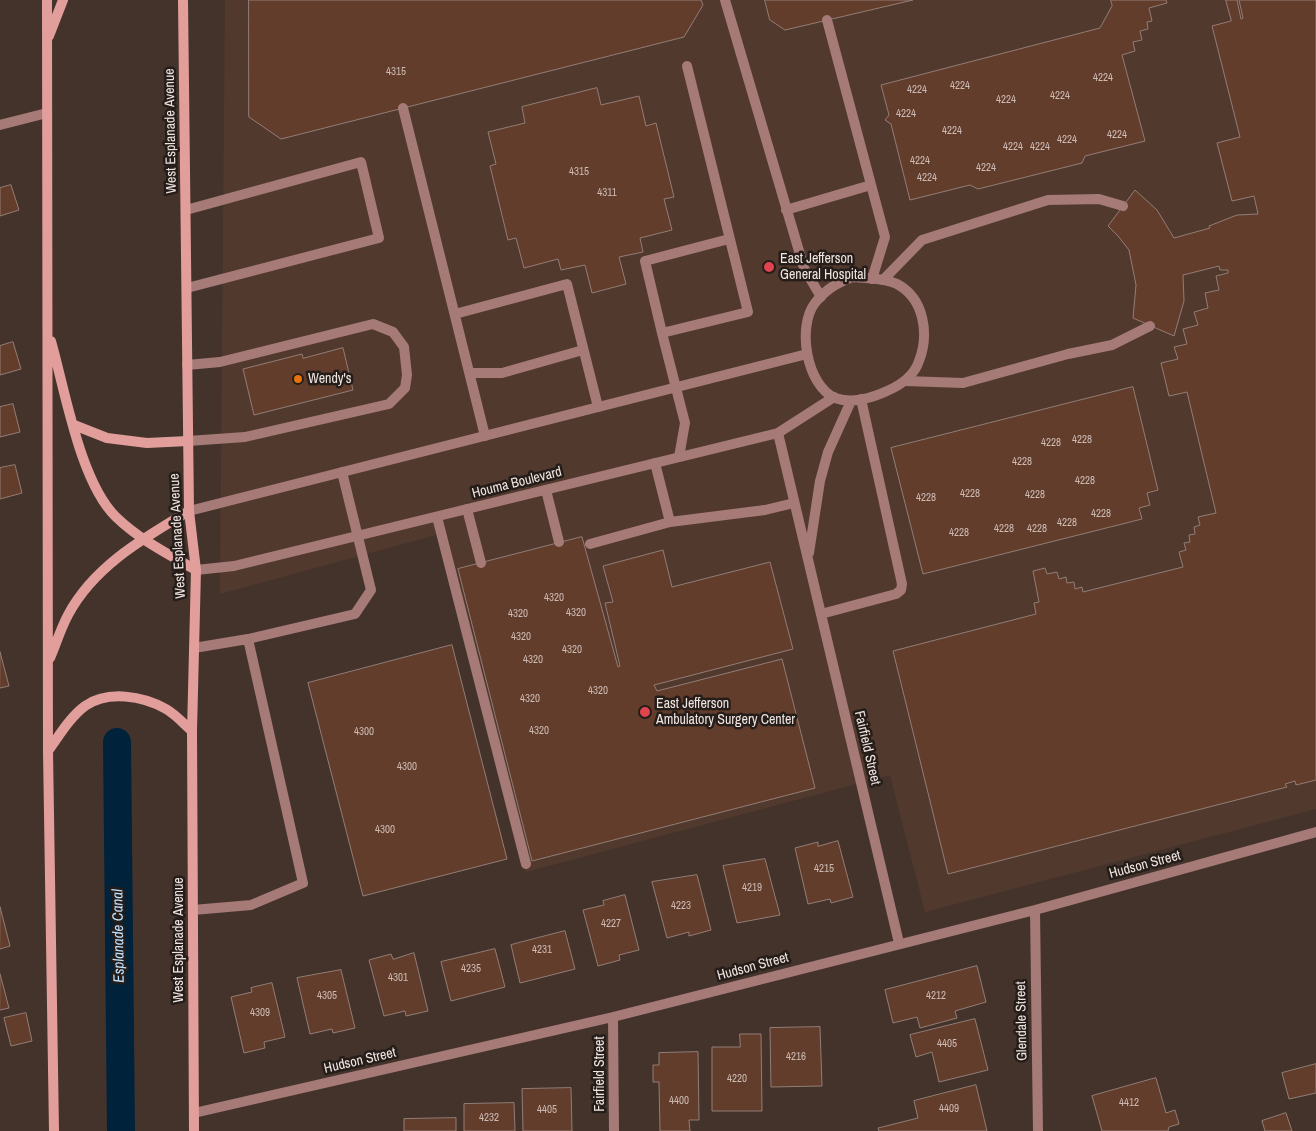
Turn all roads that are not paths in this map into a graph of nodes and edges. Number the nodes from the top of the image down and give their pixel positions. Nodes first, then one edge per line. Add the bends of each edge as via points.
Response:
1 (47, 0) edge
2 (63, 0) edge
3 (183, 0) edge
4 (725, 0) edge
5 (827, 20) dead end
6 (47, 43) junction
7 (687, 66) dead end
8 (403, 108) dead end
9 (47, 113) junction
10 (0, 126) edge
11 (871, 185) junction
12 (1123, 206) dead end
13 (186, 210) junction
14 (786, 210) junction
15 (729, 239) junction
16 (872, 279) junction
17 (883, 280) junction
18 (187, 288) junction
19 (821, 297) junction
20 (455, 314) junction
21 (1150, 326) dead end
22 (48, 328) junction
23 (662, 333) junction
24 (584, 350) junction
25 (807, 354) junction
26 (187, 365) junction
27 (471, 373) junction
28 (905, 381) junction
29 (676, 388) junction
30 (834, 397) junction
31 (862, 399) junction
32 (851, 401) junction
33 (598, 407) junction
34 (74, 425) junction
35 (778, 433) junction
36 (485, 436) junction
37 (188, 441) junction
38 (679, 457) junction
39 (655, 463) junction
40 (342, 472) junction
41 (546, 490) junction
42 (794, 502) junction
43 (467, 509) junction
44 (190, 510) junction
45 (437, 517) junction
46 (670, 522) junction
47 (357, 536) junction
48 (142, 539) junction
49 (559, 542) dead end
50 (590, 544) dead end
51 (808, 559) junction
52 (481, 563) dead end
53 (196, 570) junction
54 (821, 614) junction
55 (248, 639) junction
56 (194, 648) junction
57 (48, 662) junction
58 (192, 731) junction
59 (48, 751) junction
60 (1316, 832) edge
61 (526, 864) dead end
62 (193, 910) junction
63 (1035, 910) junction
64 (899, 943) junction
65 (613, 1017) junction
66 (194, 1113) junction
67 (54, 1131) edge
68 (194, 1131) edge
69 (614, 1131) edge
70 (1038, 1131) edge

1 - 6 main road
2 - 6 main road
3 - 13 main road, West Esplanade Avenue
4 - 14 street
5 - 11 street
6 - 9 main road
7 - 15 street
8 - 20 street
9 - 10 street
9 - 22 main road
11 - 14 street
11 - 16 street via 885,237
12 - 17 street via 1099,199 1048,200 922,240
13 - 18 main road, West Esplanade Avenue
13 - 18 street via 361,162 380,238
14 - 19 street via 804,268
15 - 23 street via 646,261
15 - 23 street via 748,312
16 - 17 street
16 - 19 street via 852,277 831,286
17 - 28 street via 898,284 915,300 924,322 925,346 917,368
18 - 26 main road, West Esplanade Avenue
19 - 25 street via 814,304 806,326
20 - 24 street via 567,284
20 - 27 street
21 - 28 street via 1112,345 963,383
22 - 34 main road
22 - 57 main road
23 - 29 street
24 - 27 street via 502,373
24 - 33 street
25 - 29 street
25 - 30 street via 815,376
26 - 37 main road, West Esplanade Avenue
26 - 37 street via 220,362 373,324 392,332 404,347 407,375 404,388 390,404 245,437
27 - 36 street
28 - 31 street via 880,395
29 - 33 street
29 - 38 street via 685,423
30 - 32 street
30 - 35 street, Houma Boulevard
31 - 32 street
31 - 54 street via 901,590
32 - 51 street, Fairfield Street via 828,452 820,481
33 - 36 street
34 - 37 main road via 107,438 147,443
34 - 48 main road via 100,496 115,516
35 - 38 street, Houma Boulevard
35 - 42 street, Fairfield Street
36 - 40 street
37 - 44 main road, West Esplanade Avenue
38 - 39 street, Houma Boulevard
39 - 41 street, Houma Boulevard
39 - 46 street
40 - 44 street
40 - 47 street
41 - 43 street, Houma Boulevard
41 - 49 street
42 - 46 street via 765,510
42 - 51 street, Fairfield Street
43 - 45 street, Houma Boulevard
43 - 52 street
44 - 48 main road
44 - 53 main road, West Esplanade Avenue
45 - 47 street, Houma Boulevard
45 - 61 street
46 - 50 street
47 - 53 street, Houma Boulevard via 234,566
47 - 55 street via 371,590 355,614
48 - 53 main road
48 - 57 main road via 98,574 68,614
51 - 54 street, Fairfield Street
53 - 56 main road, West Esplanade Avenue
54 - 64 street, Fairfield Street
55 - 56 street
55 - 62 street via 302,883 251,905
56 - 58 main road, West Esplanade Avenue
57 - 59 main road
58 - 59 main road via 166,709 127,696 104,698 85,706
58 - 62 main road, West Esplanade Avenue
59 - 67 main road
60 - 63 street, Hudson Street
62 - 66 main road, West Esplanade Avenue
63 - 64 street, Hudson Street
63 - 70 street, Glendale Street
64 - 65 street, Hudson Street
65 - 66 street, Hudson Street
65 - 69 street, Fairfield Street
66 - 68 main road, West Esplanade Avenue

